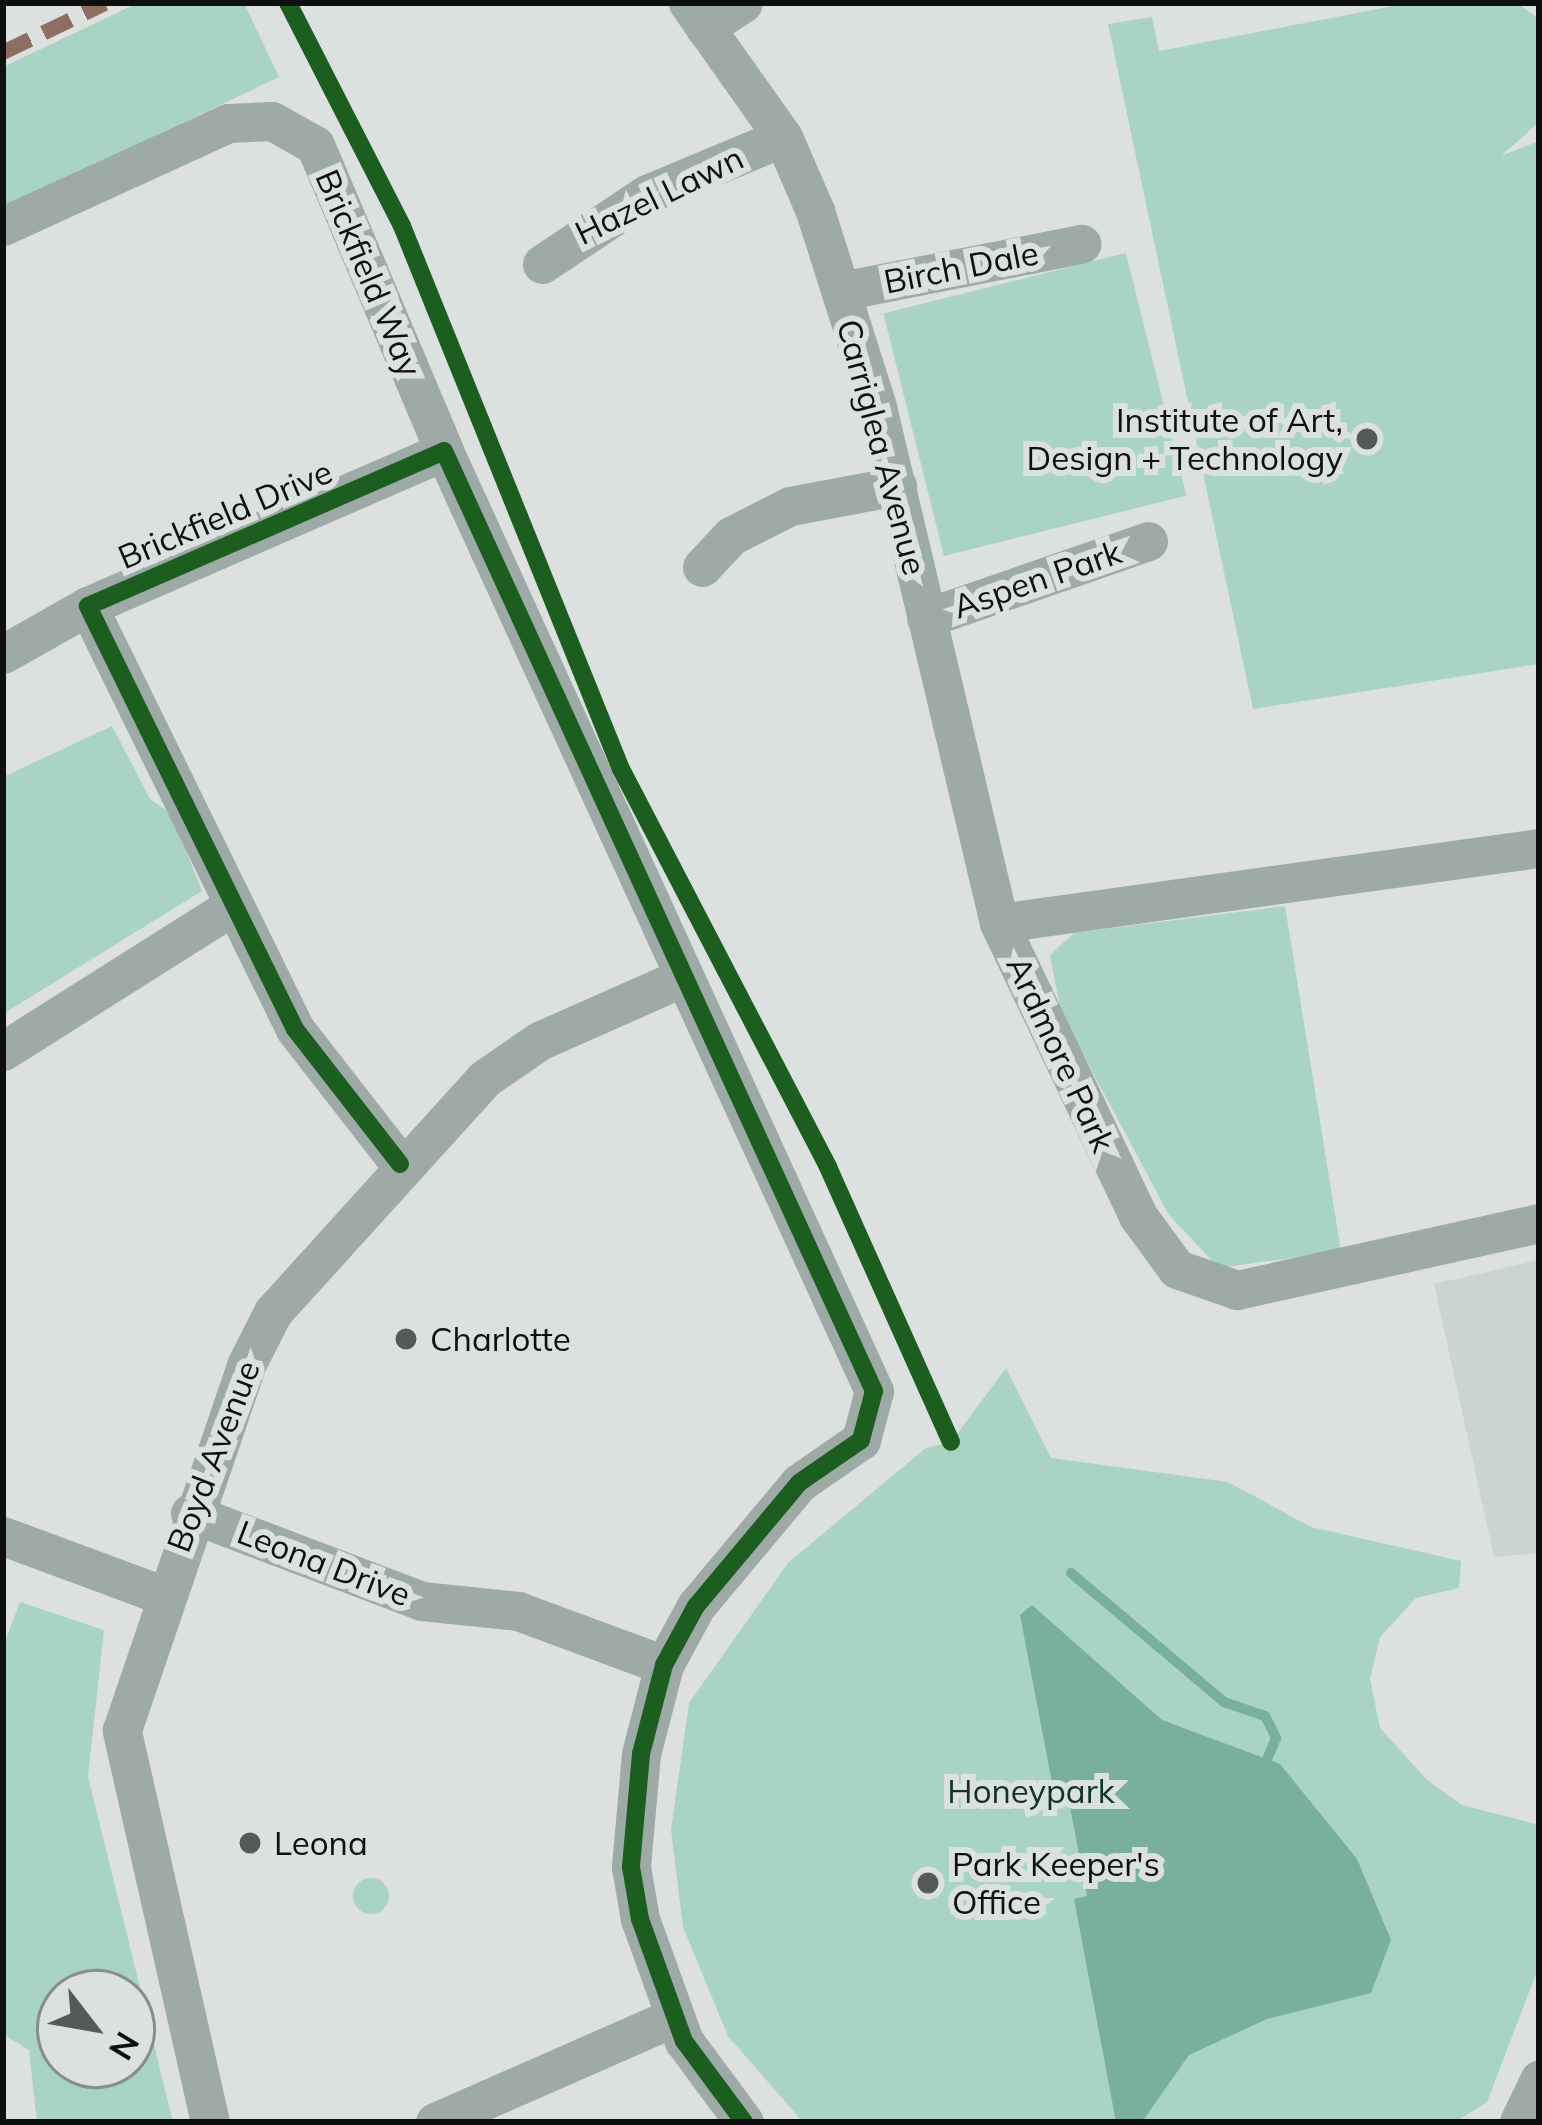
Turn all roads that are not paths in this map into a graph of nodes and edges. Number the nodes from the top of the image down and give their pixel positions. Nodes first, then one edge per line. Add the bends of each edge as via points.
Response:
1 (742, 3) edge
2 (697, 16) edge
3 (783, 137) junction
4 (3, 226) edge
5 (1081, 244) dead end
6 (542, 264) dead end
7 (841, 291) junction
8 (444, 452) junction
9 (897, 485) junction
10 (1148, 541) dead end
11 (702, 567) dead end
12 (88, 606) junction
13 (926, 618) junction
14 (3, 654) edge
15 (1539, 848) edge
16 (232, 906) junction
17 (999, 923) junction
18 (680, 979) junction
19 (3, 1051) edge
20 (400, 1164) junction
21 (1539, 1223) edge
22 (190, 1514) junction
23 (3, 1536) edge
24 (160, 1594) junction
25 (664, 1665) junction
26 (672, 2018) junction
27 (1539, 2080) edge
28 (210, 2122) edge
29 (435, 2122) edge
30 (745, 2122) edge
31 (1519, 2122) edge

1 - 2 street
2 - 3 street, Carriglea Avenue
3 - 6 street, Hazel Lawn via 647,194
3 - 7 street, Carriglea Avenue
4 - 8 street, Brickfield Way via 228,123 272,121 315,145
5 - 7 street, Birch Dale
7 - 9 street, Carriglea Avenue
8 - 12 street, Brickfield Drive
8 - 18 street
9 - 11 street via 790,506 730,536
9 - 13 street, Carriglea Avenue
10 - 13 street, Aspen Park
12 - 14 street, Brickfield Drive
12 - 16 street, Brickfield Drive
13 - 17 street, Carriglea Avenue
15 - 17 street, Ardmore Park
16 - 19 street
16 - 20 street, Brickfield Drive via 295,1029
17 - 21 street, Ardmore Park via 1138,1216 1177,1269 1237,1291
18 - 20 street, Boyd Avenue via 539,1041
18 - 25 street via 749,1103 874,1391 874,1416 726,1559
20 - 22 street, Boyd Avenue via 273,1312
22 - 24 street, Boyd Avenue
22 - 25 street, Leona Drive via 422,1601 518,1612
23 - 24 street
24 - 28 street, Boyd Avenue via 122,1730
25 - 26 street via 640,1754 631,1867
26 - 29 street
26 - 30 street
27 - 31 street

